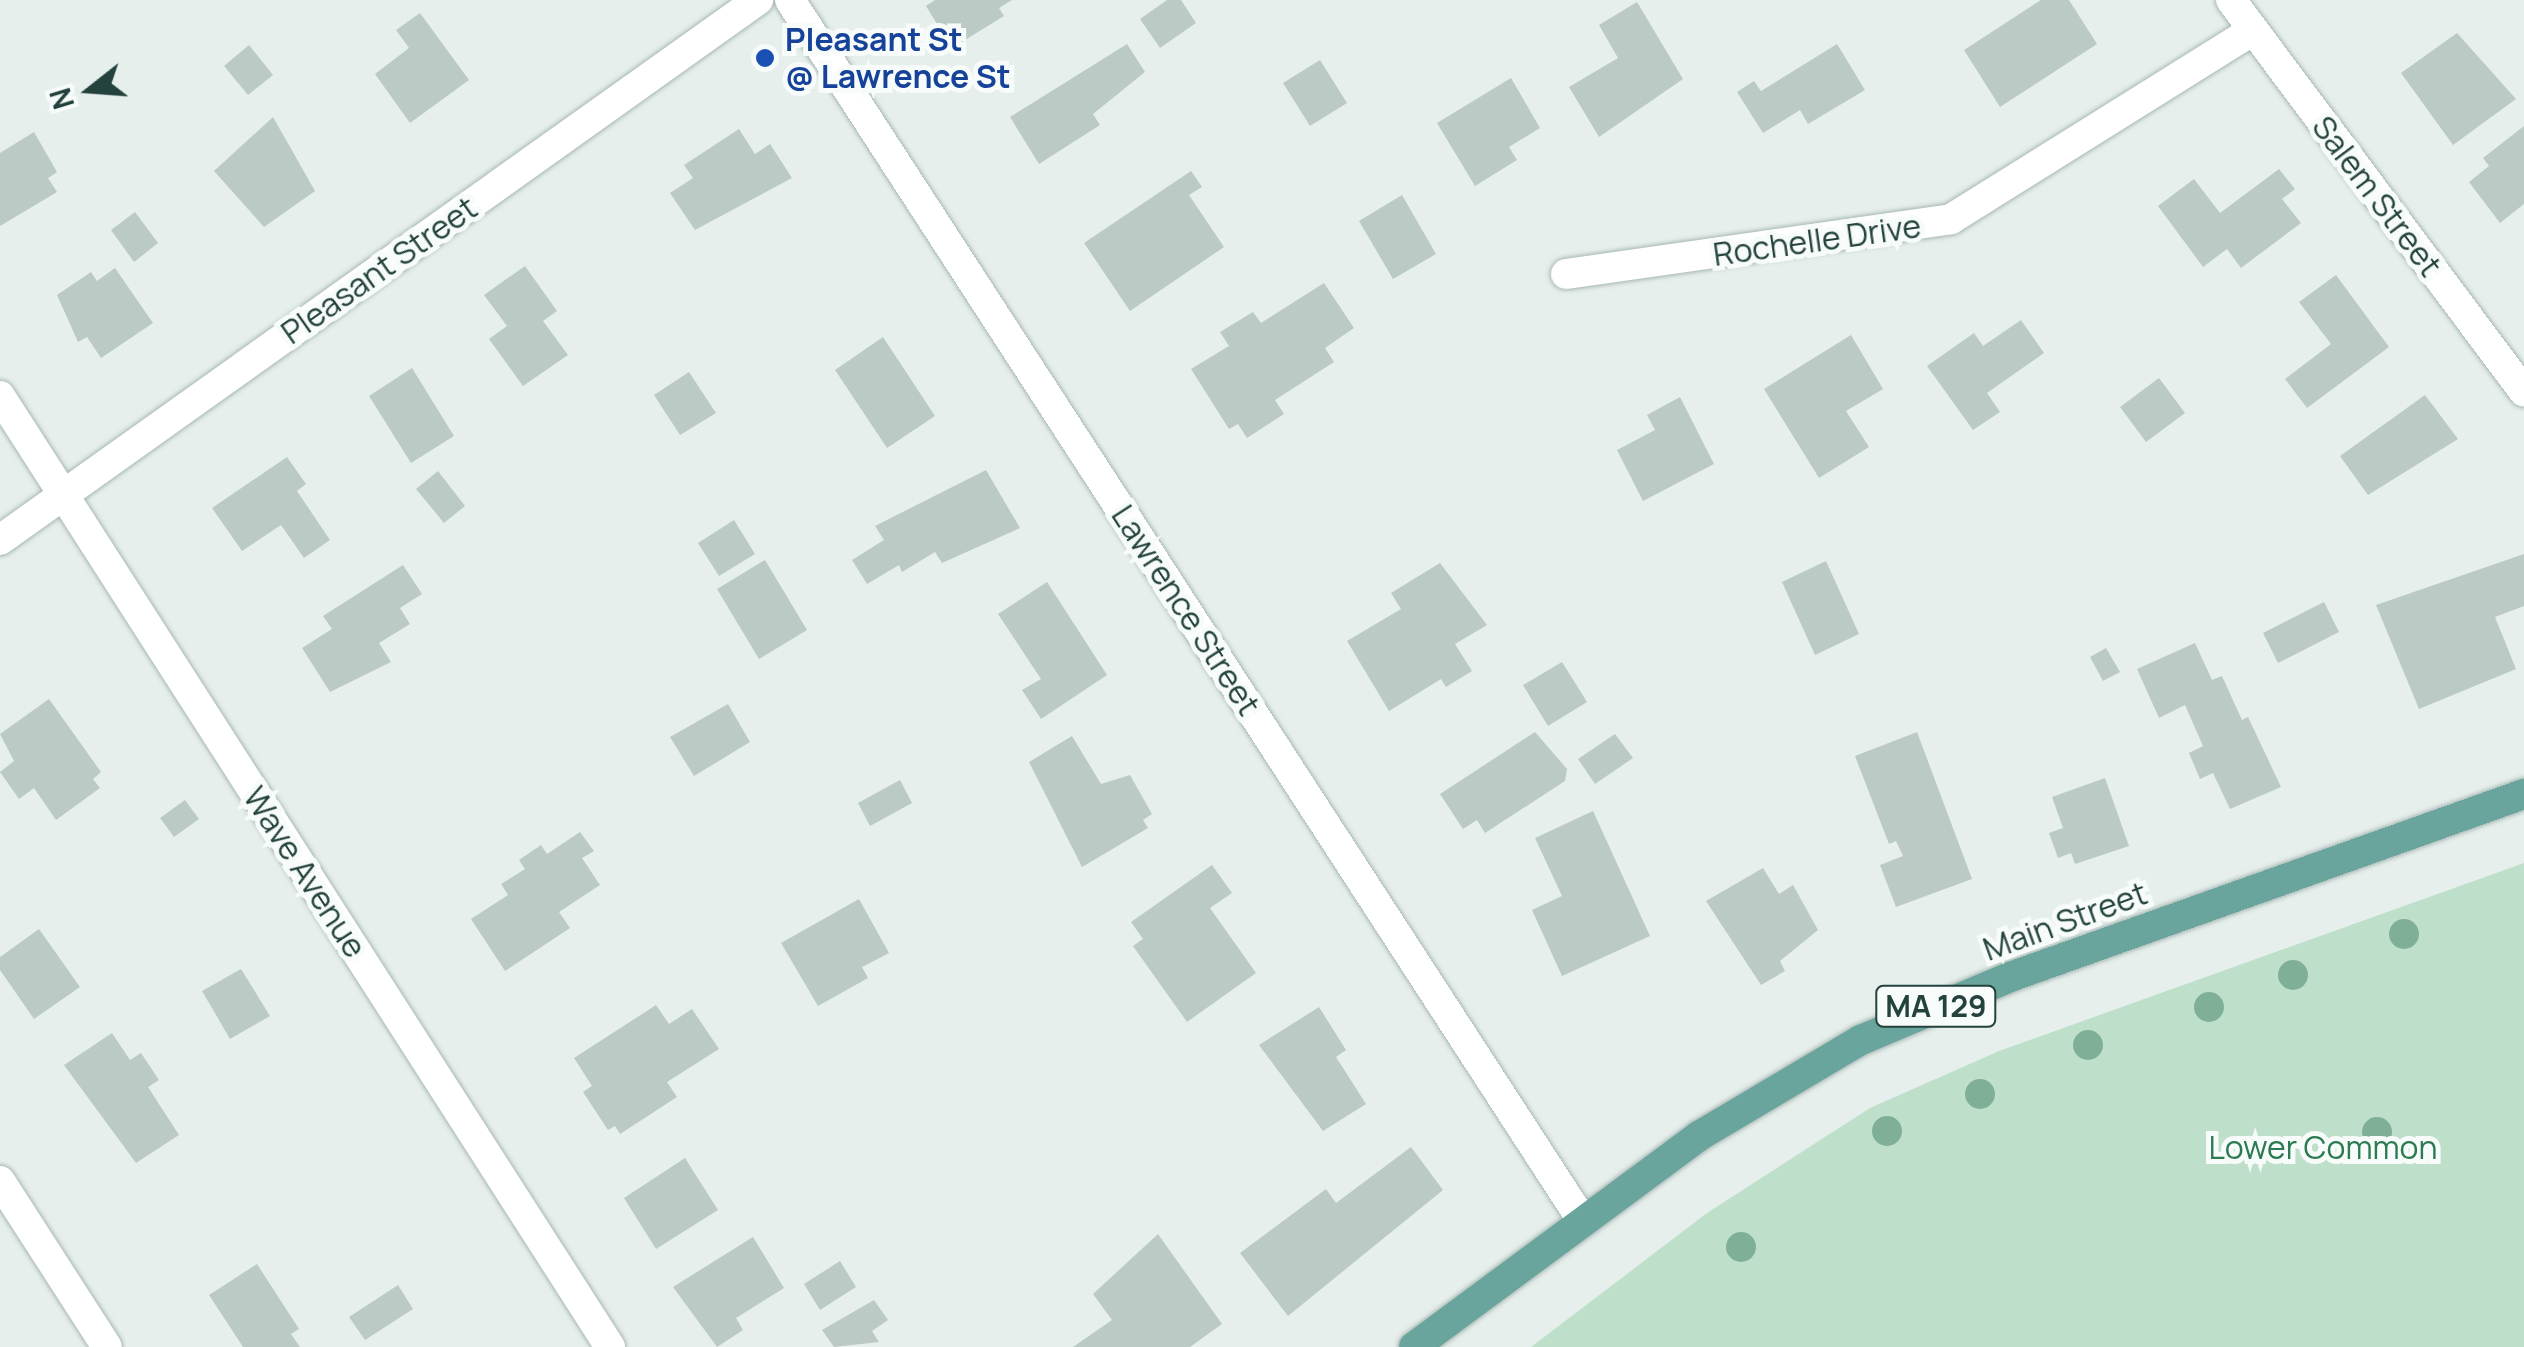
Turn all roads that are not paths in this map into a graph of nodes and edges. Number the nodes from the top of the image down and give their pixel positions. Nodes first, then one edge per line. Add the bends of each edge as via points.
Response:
1 (758, 0) edge
2 (790, 0) edge
3 (2231, 0) edge
4 (2253, 30) junction
5 (1566, 274) dead end
6 (2524, 391) edge
7 (0, 396) edge
8 (63, 494) junction
9 (0, 540) edge
10 (2524, 794) edge
11 (0, 1181) edge
12 (1582, 1220) junction
13 (107, 1347) edge
14 (610, 1347) edge
15 (1414, 1347) edge

1 - 8 street, Pleasant Street
2 - 12 street, Lawrence Street
3 - 4 street, Salem Street
4 - 5 street, Rochelle Drive via 1990,202 1938,224
4 - 6 street, Salem Street
7 - 8 street, Wave Avenue
8 - 9 street, Pleasant Street
8 - 14 street, Wave Avenue
10 - 12 main road, Main Street / MA 129 via 1900,1020 1762,1094
11 - 13 street
12 - 15 main road, Main Street / MA 129

